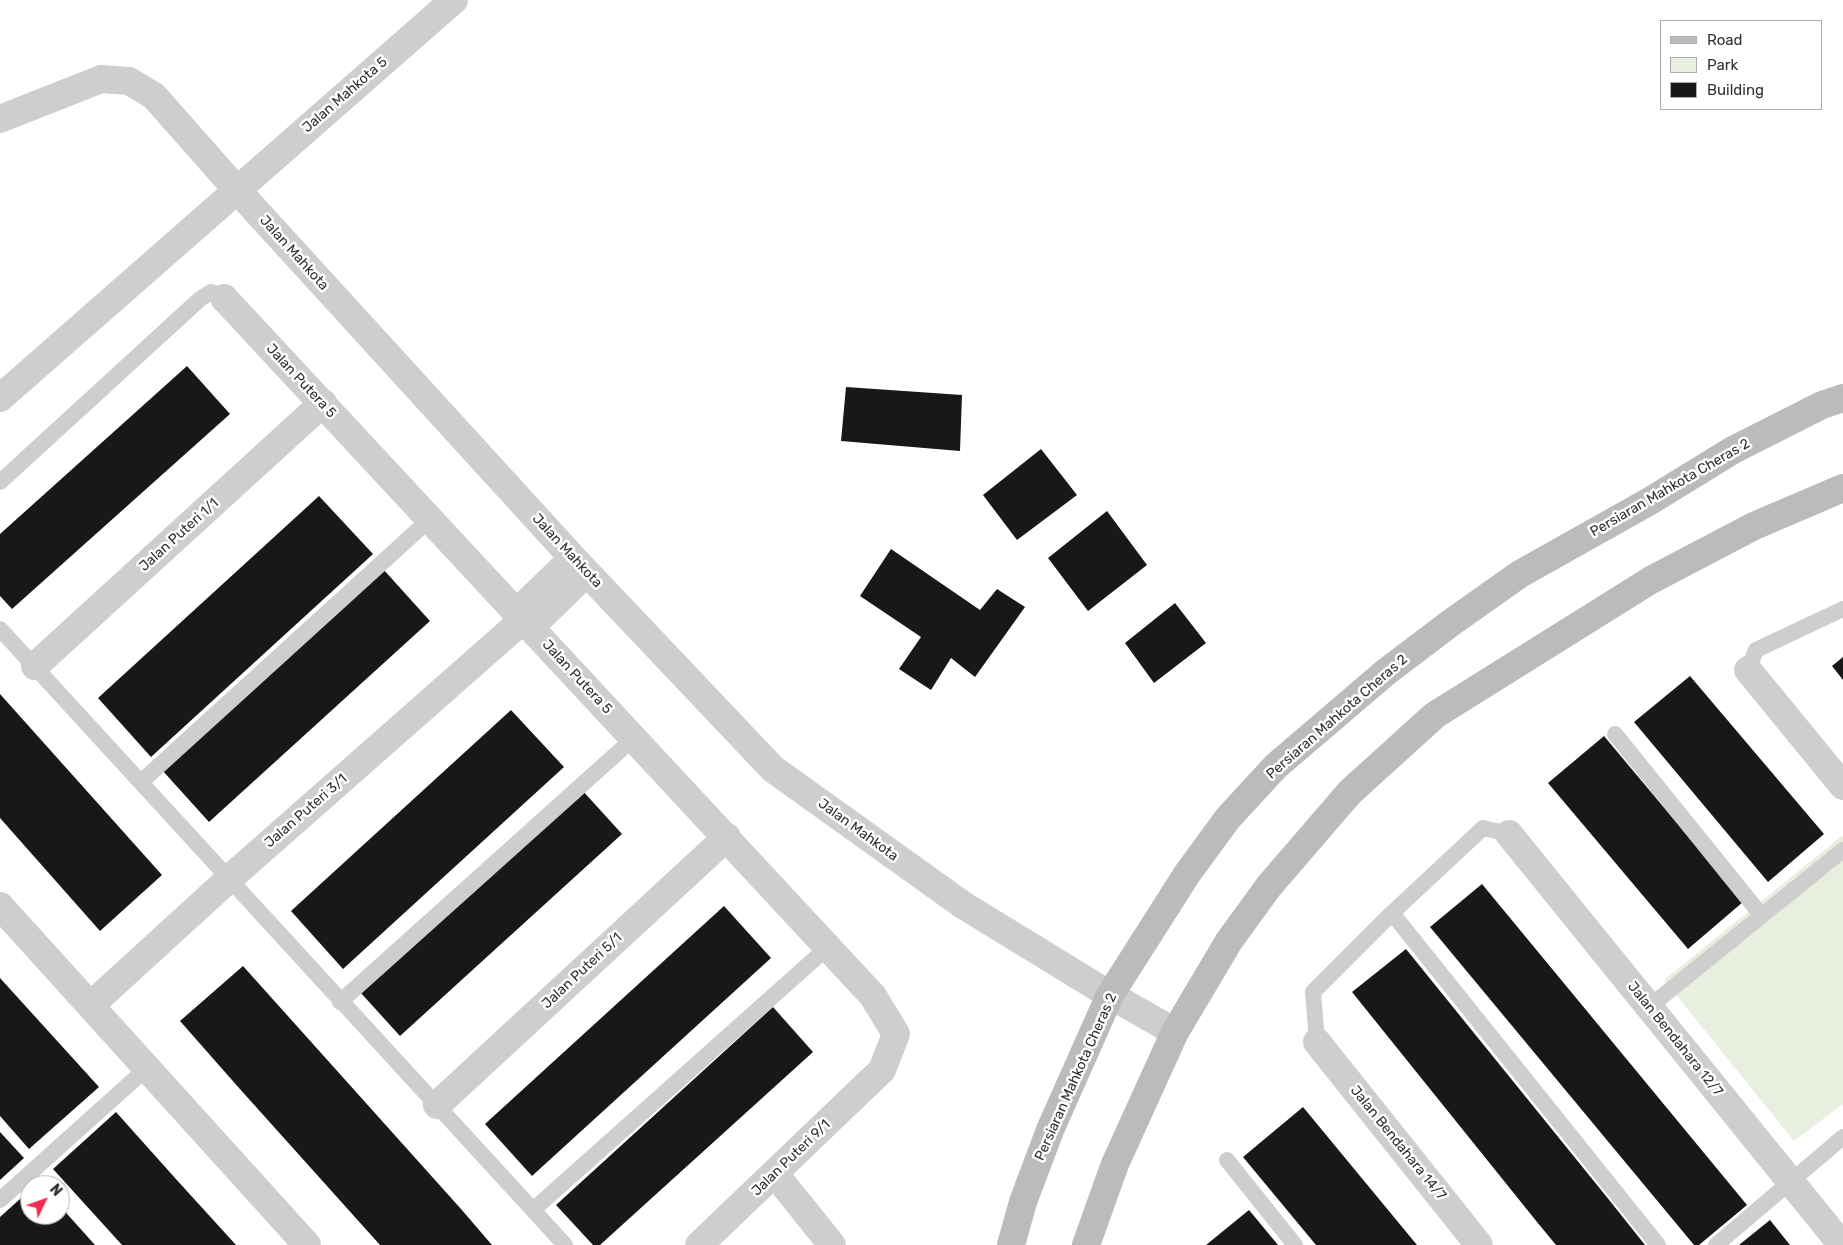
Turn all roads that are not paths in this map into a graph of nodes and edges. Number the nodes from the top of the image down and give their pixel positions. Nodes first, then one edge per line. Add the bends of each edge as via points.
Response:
1 (454, 0) edge
2 (0, 119) edge
3 (237, 190) junction
4 (224, 298) joint
5 (0, 398) edge
6 (1843, 398) edge
7 (323, 404) junction
8 (0, 482) edge
9 (1843, 488) edge
10 (430, 519) junction
11 (580, 566) junction
12 (1843, 609) edge
13 (524, 619) junction
14 (0, 629) edge
15 (35, 666) junction
16 (1748, 670) joint
17 (1616, 734) dead end
18 (634, 738) junction
19 (141, 782) junction
20 (1843, 786) edge
21 (1509, 834) joint
22 (727, 837) junction
23 (1843, 850) edge
24 (230, 878) junction
25 (0, 906) edge
26 (1392, 914) junction
27 (1762, 916) junction
28 (828, 947) junction
29 (1110, 995) junction
30 (340, 1002) junction
31 (91, 1005) junction
32 (1649, 1007) junction
33 (1175, 1032) junction
34 (1317, 1042) joint
35 (147, 1068) junction
36 (882, 1070) joint
37 (436, 1105) junction
38 (1843, 1137) edge
39 (1227, 1160) dead end
40 (775, 1174) junction
41 (1790, 1182) junction
42 (0, 1200) edge
43 (533, 1210) junction
44 (307, 1245) edge
45 (565, 1245) edge
46 (699, 1245) edge
47 (832, 1245) edge
48 (1011, 1245) edge
49 (1086, 1245) edge
50 (1295, 1245) edge
51 (1479, 1245) edge
52 (1658, 1245) edge
53 (1716, 1245) edge
54 (1842, 1245) edge

1 - 3 street, Jalan Mahkota 5
2 - 3 street, Jalan Mahkota via 101,79 129,81 154,96
3 - 5 street, Jalan Mahkota 5
3 - 11 street, Jalan Mahkota
4 - 7 street, Jalan Putera 5
4 - 8 lane via 211,292 200,299
6 - 29 street, Persiaran Mahkota Cheras 2 via 1822,405 1733,450 1520,574 1386,672 1276,766 1228,818 1187,874
7 - 10 street, Jalan Putera 5
7 - 15 street, Jalan Puteri 1/1
9 - 33 street via 1754,526 1650,580 1435,715 1350,792 1269,886 1229,941
10 - 13 street, Jalan Putera 5
10 - 19 lane
11 - 13 street, Jalan Puteri 3/1
11 - 29 street, Jalan Mahkota via 773,769 963,906
12 - 16 lane via 1756,650
13 - 18 street, Jalan Putera 5
13 - 24 street, Jalan Puteri 3/1
14 - 15 lane
15 - 19 lane
16 - 20 street
17 - 27 lane
18 - 22 street, Jalan Putera 5
18 - 30 lane
19 - 24 lane
21 - 26 lane via 1483,828
21 - 32 street, Jalan Bendahara 12/7
22 - 28 street, Jalan Putera 5
22 - 37 street, Jalan Puteri 5/1
23 - 27 lane
24 - 30 lane
24 - 31 street, Jalan Puteri 3/1
25 - 31 street
26 - 34 lane via 1313,992
26 - 52 lane
27 - 32 lane
28 - 36 street, Jalan Putera 5 via 873,996 896,1034
28 - 43 lane
29 - 33 street, Jalan Mahkota
29 - 48 street, Persiaran Mahkota Cheras 2 via 1050,1130
30 - 37 lane
31 - 35 street
32 - 41 street, Jalan Bendahara 12/7
33 - 49 street via 1115,1164
34 - 51 street, Jalan Bendahara 14/7
35 - 42 lane
35 - 44 street
36 - 40 street, Jalan Puteri 9/1
37 - 43 lane
38 - 41 lane
39 - 50 lane
40 - 46 street, Jalan Puteri 9/1
40 - 47 street
41 - 53 lane
41 - 54 street, Jalan Bendahara 12/7
43 - 45 lane

